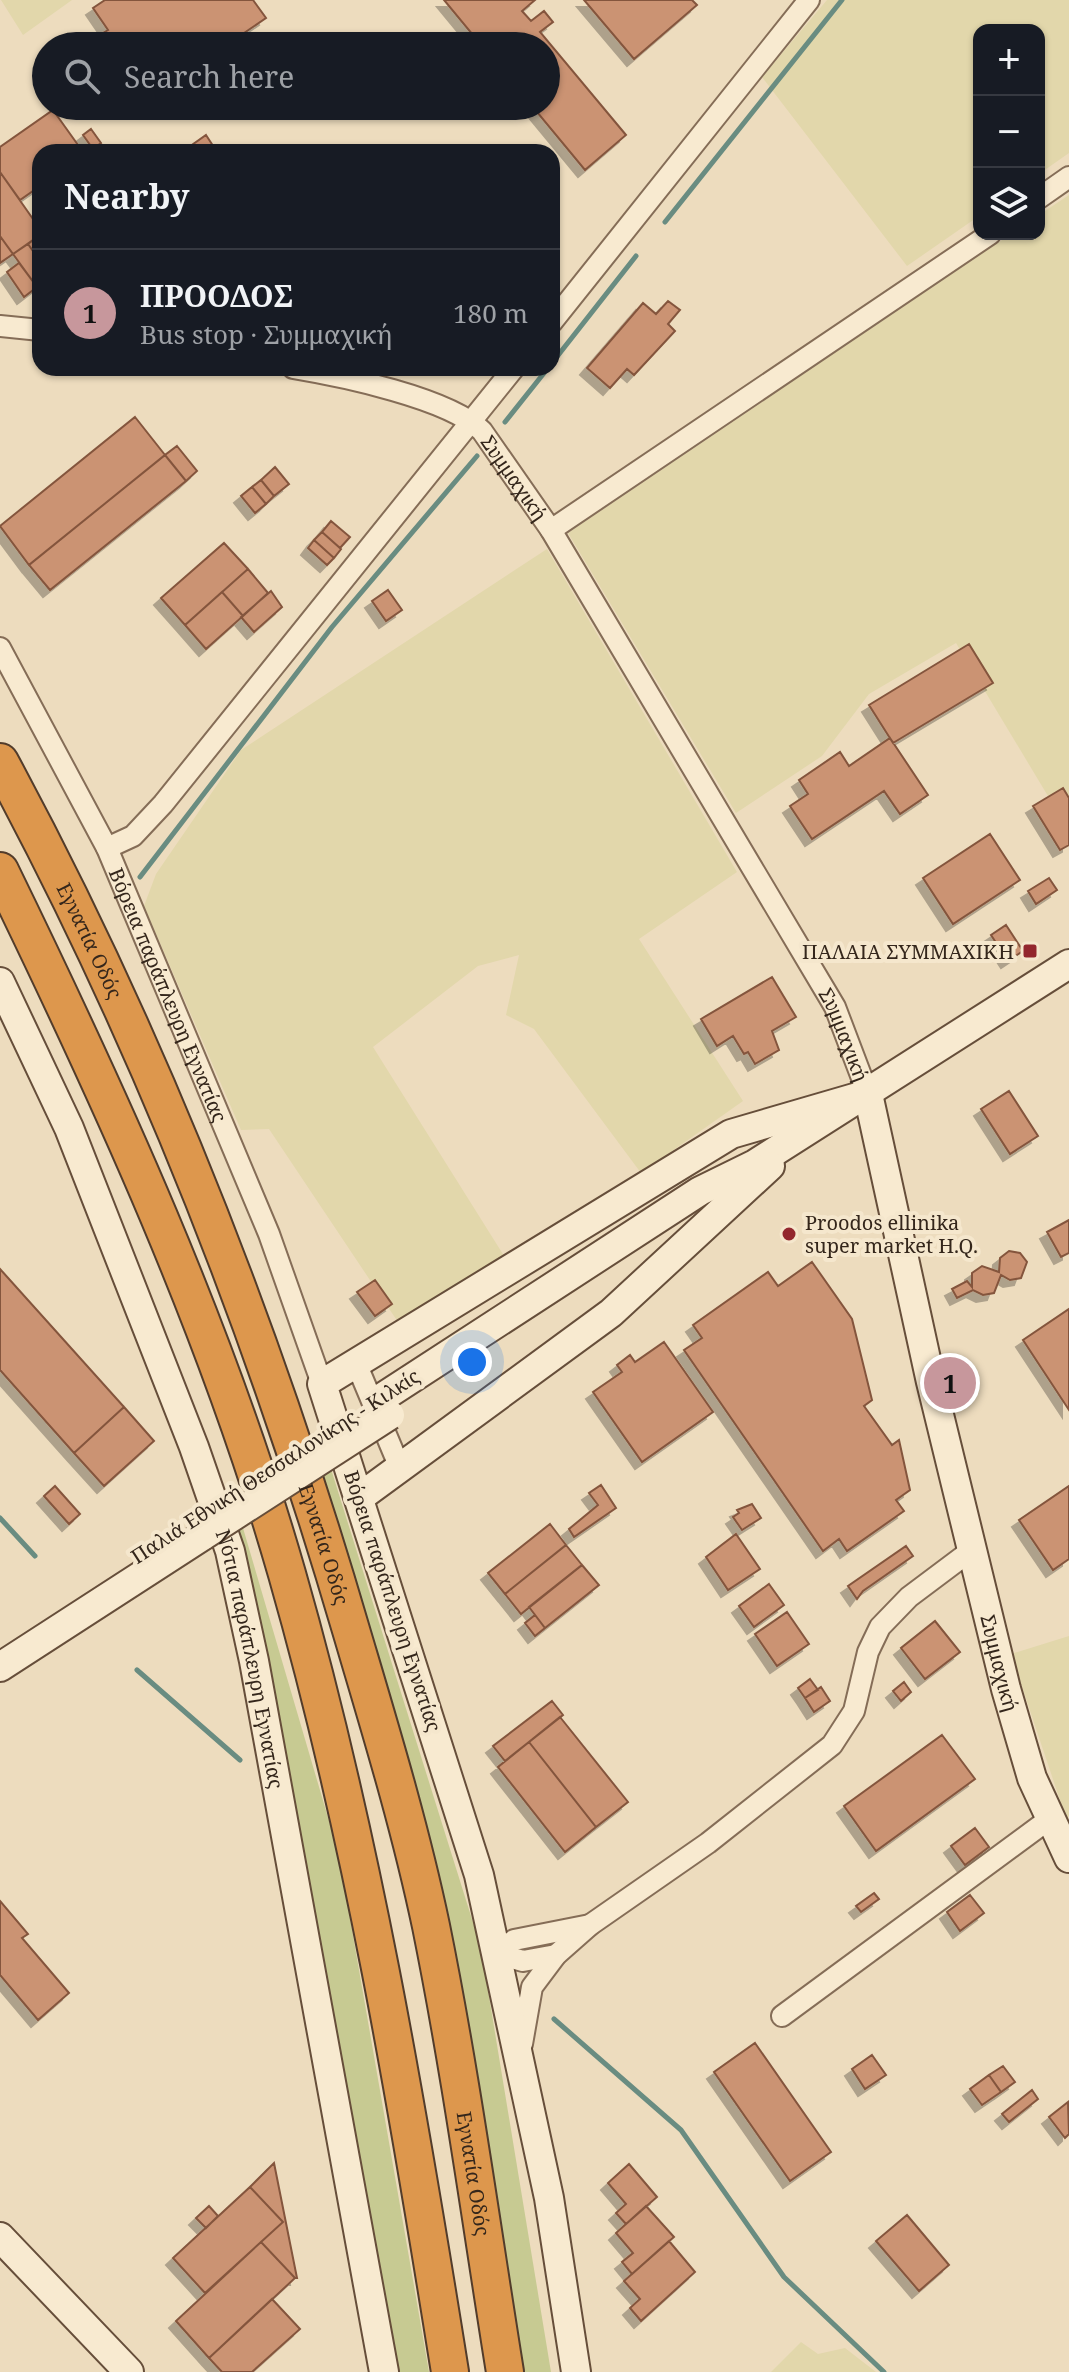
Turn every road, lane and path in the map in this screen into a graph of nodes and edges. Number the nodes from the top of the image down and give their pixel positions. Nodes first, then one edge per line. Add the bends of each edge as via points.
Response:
1 (809, 0) edge
2 (1069, 177) edge
3 (1045, 194) edge
4 (981, 240) edge
5 (560, 312) edge
6 (0, 326) edge
7 (32, 329) edge
8 (328, 376) edge
9 (508, 376) edge
10 (471, 421) junction
11 (551, 530) junction
12 (0, 648) edge
13 (0, 762) edge
14 (107, 848) junction
15 (0, 871) edge
16 (1069, 964) edge
17 (2, 992) edge
18 (868, 1094) junction
19 (809, 1131) junction
20 (356, 1363) junction
21 (322, 1384) junction
22 (400, 1468) junction
23 (360, 1497) junction
24 (199, 1527) junction
25 (973, 1549) junction
26 (0, 1644) edge
27 (0, 1667) edge
28 (1048, 1820) junction
29 (1067, 1849) edge
30 (590, 1925) junction
31 (498, 1954) junction
32 (556, 1955) junction
33 (782, 2016) dead end
34 (521, 2065) junction
35 (0, 2237) edge
36 (129, 2372) edge
37 (384, 2372) edge
38 (450, 2372) edge
39 (505, 2372) edge
40 (576, 2372) edge

1 - 5 street
2 - 3 street
4 - 11 street
6 - 7 street
8 - 10 street, Συμμαχική via 403,393
9 - 10 street
10 - 11 street, Συμμαχική
10 - 14 street via 163,804 133,836
11 - 18 street, Συμμαχική via 835,1007
12 - 14 street, Βόρεια παράπλευρη Εγνατίας
13 - 39 highway, Εγνατία Οδός via 104,966 183,1145 256,1332 328,1549 430,1923
14 - 21 street, Βόρεια παράπλευρη Εγνατίας via 269,1234
15 - 38 highway via 138,1163 214,1353 286,1570 344,1784 375,1934
16 - 18 street, Παλιά Εθνική Θεσσαλονίκης - Κιλκίς
17 - 37 street, Νότια παράπλευρη Εγνατίας via 69,1128 230,1551
18 - 19 street, Παλιά Εθνική Θεσσαλονίκης - Κιλκίς
18 - 20 street via 731,1134
18 - 25 street, Συμμαχική
19 - 22 street via 611,1313
19 - 24 street, Παλιά Εθνική Θεσσαλονίκης - Κιλκίς via 700,1191
20 - 21 street
20 - 22 street
21 - 23 street, Βόρεια παράπλευρη Εγνατίας
22 - 23 street
23 - 31 street, Βόρεια παράπλευρη Εγνατίας via 457,1799
24 - 26 street, Παλιά Εθνική Θεσσαλονίκης - Κιλκίς
24 - 27 street, Παλιά Εθνική Θεσσαλονίκης - Κιλκίς
25 - 28 street, Συμμαχική via 1006,1689
25 - 30 street via 909,1597 880,1627 868,1652 854,1711 832,1745 708,1843
28 - 29 street, Συμμαχική
28 - 33 street
30 - 31 street via 514,1940
30 - 32 street
31 - 32 street via 523,1961
31 - 34 street, Βόρεια παράπλευρη Εγνατίας
32 - 34 street via 532,1987
34 - 40 street, Βόρεια παράπλευρη Εγνατίας via 556,2235
35 - 36 street

